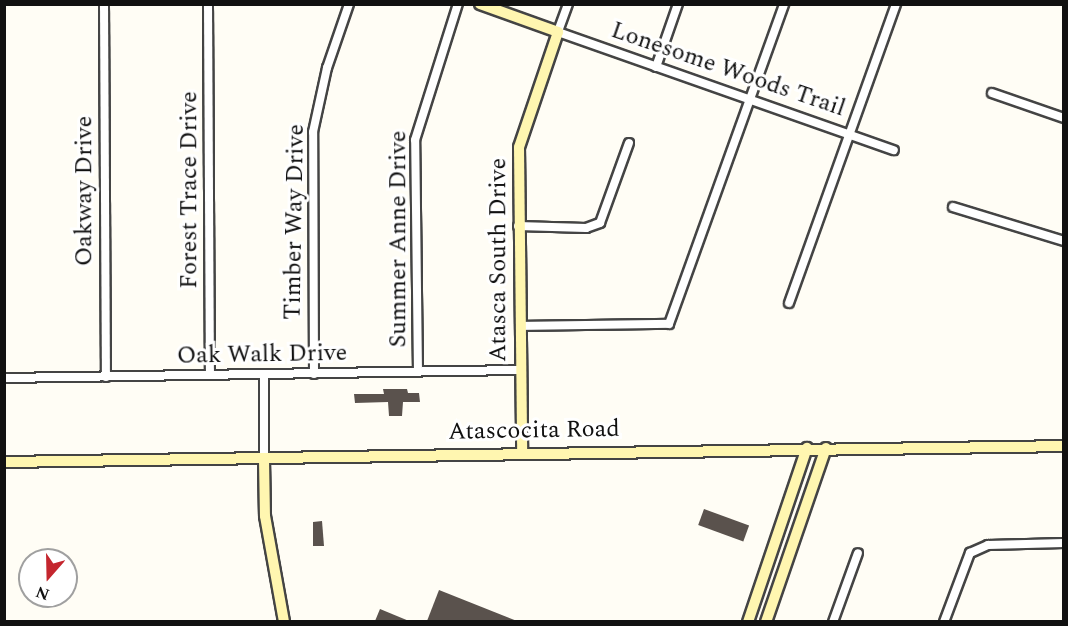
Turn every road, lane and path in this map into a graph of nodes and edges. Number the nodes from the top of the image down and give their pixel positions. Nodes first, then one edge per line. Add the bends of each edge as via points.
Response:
1 (104, 4) edge
2 (208, 4) edge
3 (349, 4) edge
4 (458, 4) edge
5 (480, 4) edge
6 (568, 4) edge
7 (678, 4) edge
8 (784, 4) edge
9 (896, 4) edge
10 (558, 32) junction
11 (656, 67) junction
12 (993, 93) dead end
13 (751, 100) junction
14 (1064, 118) edge
15 (850, 135) junction
16 (629, 143) dead end
17 (894, 150) dead end
18 (953, 207) dead end
19 (518, 226) junction
20 (1064, 241) edge
21 (789, 303) dead end
22 (520, 326) junction
23 (520, 370) junction
24 (418, 372) junction
25 (314, 374) junction
26 (210, 375) junction
27 (264, 375) junction
28 (105, 377) junction
29 (4, 378) edge
30 (1064, 446) edge
31 (807, 448) junction
32 (825, 448) junction
33 (522, 452) junction
34 (264, 460) junction
35 (4, 462) edge
36 (1064, 543) edge
37 (858, 552) dead end
38 (284, 621) edge
39 (747, 621) edge
40 (766, 621) edge
41 (833, 621) edge
42 (944, 621) edge

1 - 28 street, Oakway Drive
2 - 26 street, Forest Trace Drive
3 - 25 street, Timber Way Drive via 327,68 313,132
4 - 24 street, Summer Anne Drive via 415,140
5 - 10 main road, Lonesome Woods Trail
6 - 10 street, Atasca South Drive
7 - 11 street
8 - 13 street
9 - 15 street
10 - 11 street, Lonesome Woods Trail
10 - 19 main road, Atasca South Drive via 519,147
11 - 13 street, Lonesome Woods Trail
12 - 14 street
13 - 15 street, Lonesome Woods Trail
13 - 22 street via 669,324
15 - 17 street, Lonesome Woods Trail
15 - 21 street
16 - 19 street via 600,223 586,228
18 - 20 street
19 - 22 main road, Atasca South Drive
22 - 23 main road, Atasca South Drive
23 - 24 street, Oak Walk Drive
23 - 33 main road, Atasca South Drive
24 - 25 street, Oak Walk Drive
25 - 27 street, Oak Walk Drive
26 - 27 street, Oak Walk Drive
26 - 28 street, Oak Walk Drive
27 - 34 street
28 - 29 street, Oak Walk Drive
30 - 32 main road, Atascocita Road
31 - 32 main road, Atascocita Road
31 - 33 main road, Atascocita Road
31 - 39 main road
32 - 40 main road
33 - 34 main road, Atascocita Road
34 - 35 main road, Atascocita Road
34 - 38 main road via 265,516
36 - 42 street via 988,545 970,553
37 - 41 street

